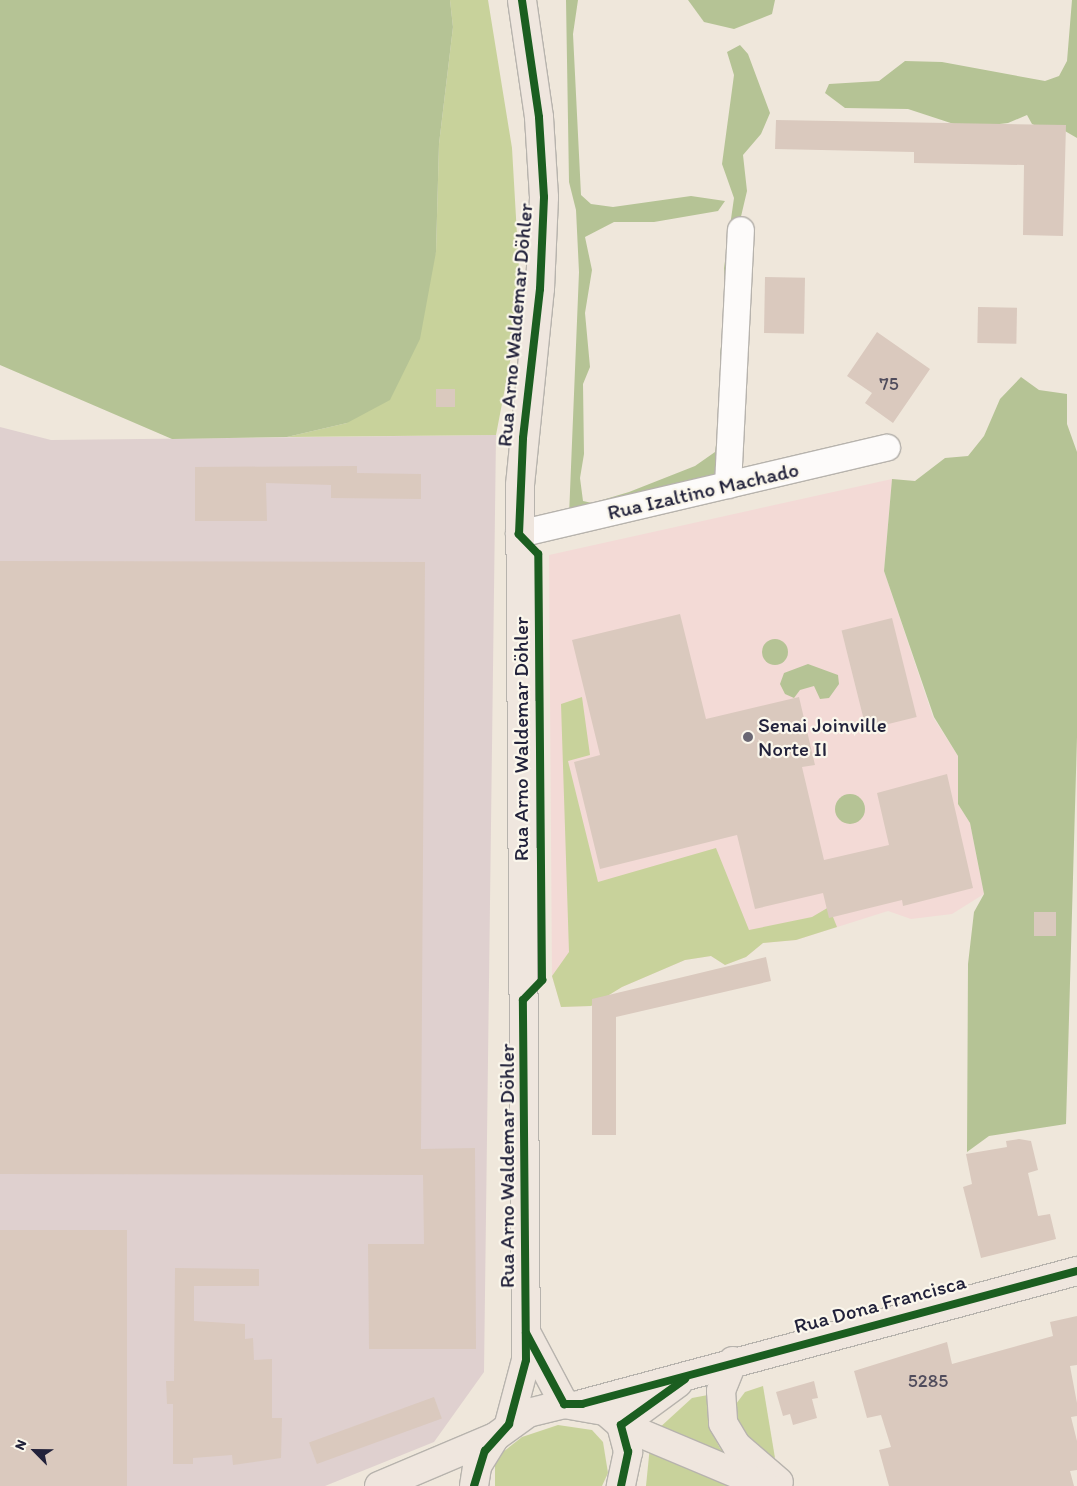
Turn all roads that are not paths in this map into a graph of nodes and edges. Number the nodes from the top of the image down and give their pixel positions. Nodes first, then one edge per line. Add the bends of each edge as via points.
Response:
1 (522, 0) edge
2 (741, 230) dead end
3 (886, 448) dead end
4 (728, 485) junction
5 (519, 534) junction
6 (1077, 1271) edge
7 (525, 1331) junction
8 (733, 1361) junction
9 (693, 1373) junction
10 (573, 1404) junction
11 (620, 1424) junction
12 (502, 1430) junction
13 (379, 1486) edge
14 (474, 1486) edge
15 (621, 1486) edge
16 (766, 1486) edge
17 (784, 1486) edge

1 - 5 main road, Rua Arno Waldemar Döhler via 539,117 544,197 538,316 523,438
2 - 4 street
3 - 4 street, Rua Izaltino Machado
4 - 5 street, Rua Izaltino Machado
5 - 7 main road, Rua Arno Waldemar Döhler
6 - 8 main road, Rua Dona Francisca
7 - 10 main road, Rua Arno Waldemar Döhler
7 - 12 main road, Rua Arno Waldemar Döhler via 521,1389
8 - 9 main road, Rua Dona Francisca
8 - 17 main road via 721,1391 723,1423 737,1446
9 - 10 main road, Rua Dona Francisca
9 - 11 main road, Rua Dona Francisca
10 - 11 main road via 605,1411
10 - 12 main road, Rua Dona Francisca via 528,1413
11 - 15 main road via 628,1452
11 - 16 main road
12 - 13 main road
12 - 14 main road, Rua Arno Waldemar Döhler via 477,1466

